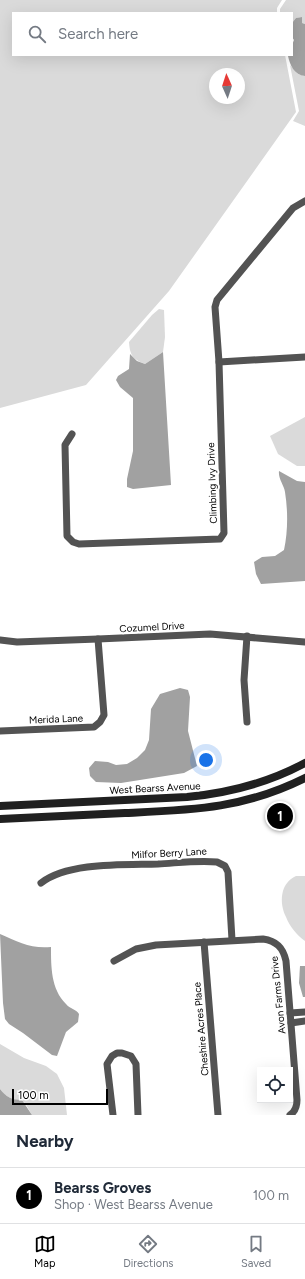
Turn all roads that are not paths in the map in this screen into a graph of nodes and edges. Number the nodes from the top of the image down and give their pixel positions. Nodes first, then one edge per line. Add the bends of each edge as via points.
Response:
1 (305, 201) edge
2 (305, 357) edge
3 (219, 362) junction
4 (72, 434) dead end
5 (247, 636) junction
6 (98, 639) junction
7 (0, 640) edge
8 (305, 642) edge
9 (247, 722) dead end
10 (0, 731) edge
11 (305, 763) edge
12 (305, 778) edge
13 (0, 806) edge
14 (0, 819) edge
15 (41, 883) dead end
16 (232, 940) junction
17 (204, 942) junction
18 (114, 961) dead end
19 (305, 1012) edge
20 (290, 1013) junction
21 (305, 1021) edge
22 (291, 1023) junction
23 (113, 1115) edge
24 (138, 1115) edge
25 (218, 1115) edge
26 (290, 1115) edge

1 - 3 street, Climbing Ivy Drive via 293,208 217,300 215,308
2 - 3 street
3 - 4 street, Climbing Ivy Drive via 224,533 220,539 79,544 73,542 67,536 64,445
5 - 6 street, Cozumel Drive via 210,634
5 - 8 street, Cozumel Drive
5 - 9 street via 244,680
6 - 7 street, Cozumel Drive via 17,642
6 - 10 street, Merida Lane via 104,715 100,722 94,727
11 - 13 main road, West Bearss Avenue via 257,784 209,795
12 - 14 main road via 248,800 204,809
15 - 16 street, Milfor Berry Lane via 58,873 78,869 217,862 225,866 228,872
16 - 17 street, Avon Farms Drive
16 - 20 street, Avon Farms Drive via 269,940 281,946 286,961
17 - 18 street, Avon Farms Drive via 144,947
17 - 25 street, Cheshire Acres Place
19 - 20 street
20 - 22 street, Avon Farms Drive
21 - 22 street
22 - 26 street, Avon Farms Drive via 297,1104 295,1111
23 - 24 street via 107,1064 112,1056 122,1053 131,1056 136,1064

